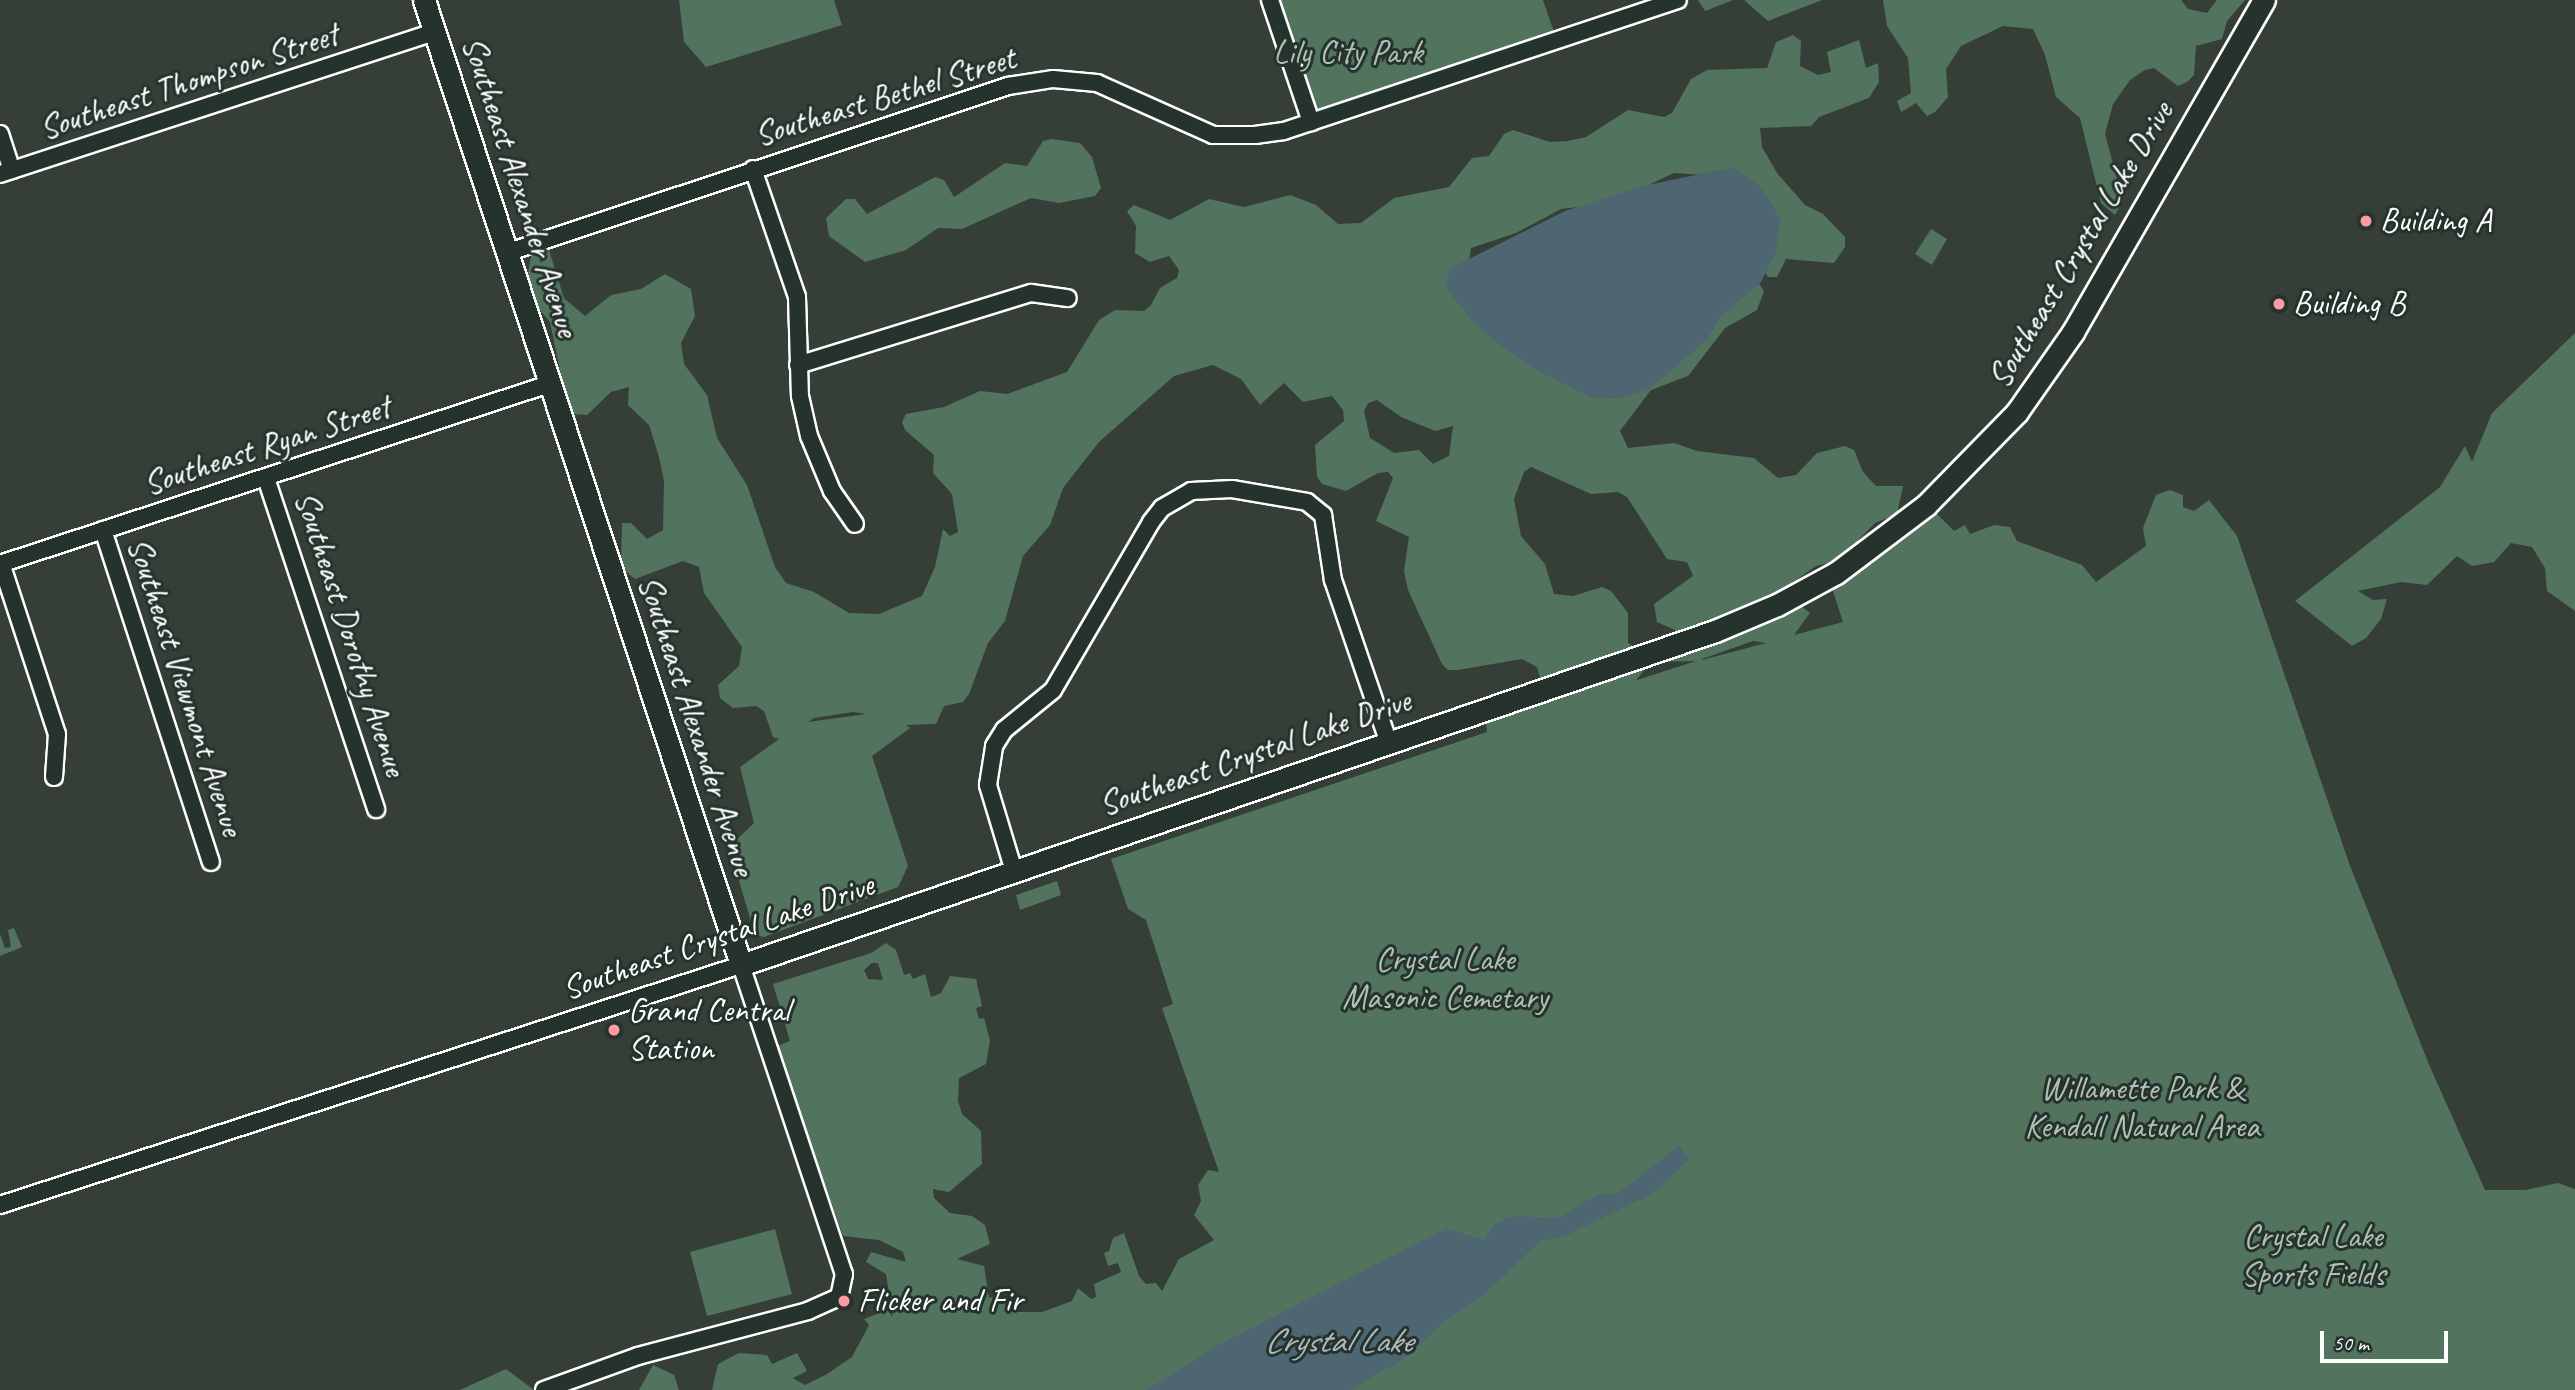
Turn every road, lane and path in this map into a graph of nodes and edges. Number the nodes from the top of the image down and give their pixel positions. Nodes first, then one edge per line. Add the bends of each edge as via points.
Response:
1 (425, 0) edge
2 (1270, 0) edge
3 (1675, 0) edge
4 (2264, 0) edge
5 (435, 33) junction
6 (1311, 122) junction
7 (0, 134) edge
8 (753, 169) junction
9 (6, 172) edge
10 (509, 252) junction
11 (1068, 298) dead end
12 (798, 365) junction
13 (552, 383) junction
14 (266, 478) junction
15 (855, 524) dead end
16 (103, 530) junction
17 (1, 564) edge
18 (1388, 741) junction
19 (54, 777) dead end
20 (376, 809) dead end
21 (211, 862) dead end
22 (1013, 868) junction
23 (741, 965) junction
24 (0, 1205) edge
25 (544, 1390) edge

1 - 5 street, Southeast Alexander Avenue
2 - 6 street
3 - 6 street, Southeast Bethel Street
4 - 18 street, Southeast Crystal Lake Drive via 2052,365 1973,462 1926,505 1836,573 1777,605 1704,635
5 - 9 street, Southeast Thompson Street
5 - 10 street, Southeast Alexander Avenue
6 - 8 street, Southeast Bethel Street via 1275,132 1213,135 1116,88 1053,79 1008,86
7 - 9 street
8 - 10 street, Southeast Bethel Street
8 - 12 street via 794,286
10 - 13 street, Southeast Alexander Avenue
11 - 12 street via 1031,293
12 - 15 street via 809,436 832,491
13 - 14 street, Southeast Ryan Street
13 - 23 street, Southeast Alexander Avenue
14 - 16 street, Southeast Ryan Street
14 - 20 street, Southeast Dorothy Avenue
16 - 17 street, Southeast Ryan Street
16 - 21 street, Southeast Viewmont Avenue
17 - 19 street via 57,734
18 - 22 street, Southeast Crystal Lake Drive
18 - 22 street via 1333,580 1323,515 1307,502 1232,489 1191,491 1162,508 1151,522 1052,690 1004,730 994,746 988,785
22 - 23 street, Southeast Crystal Lake Drive
23 - 24 street, Southeast Crystal Lake Drive
23 - 25 street, Southeast Alexander Avenue via 844,1274 839,1297 808,1311 638,1356

